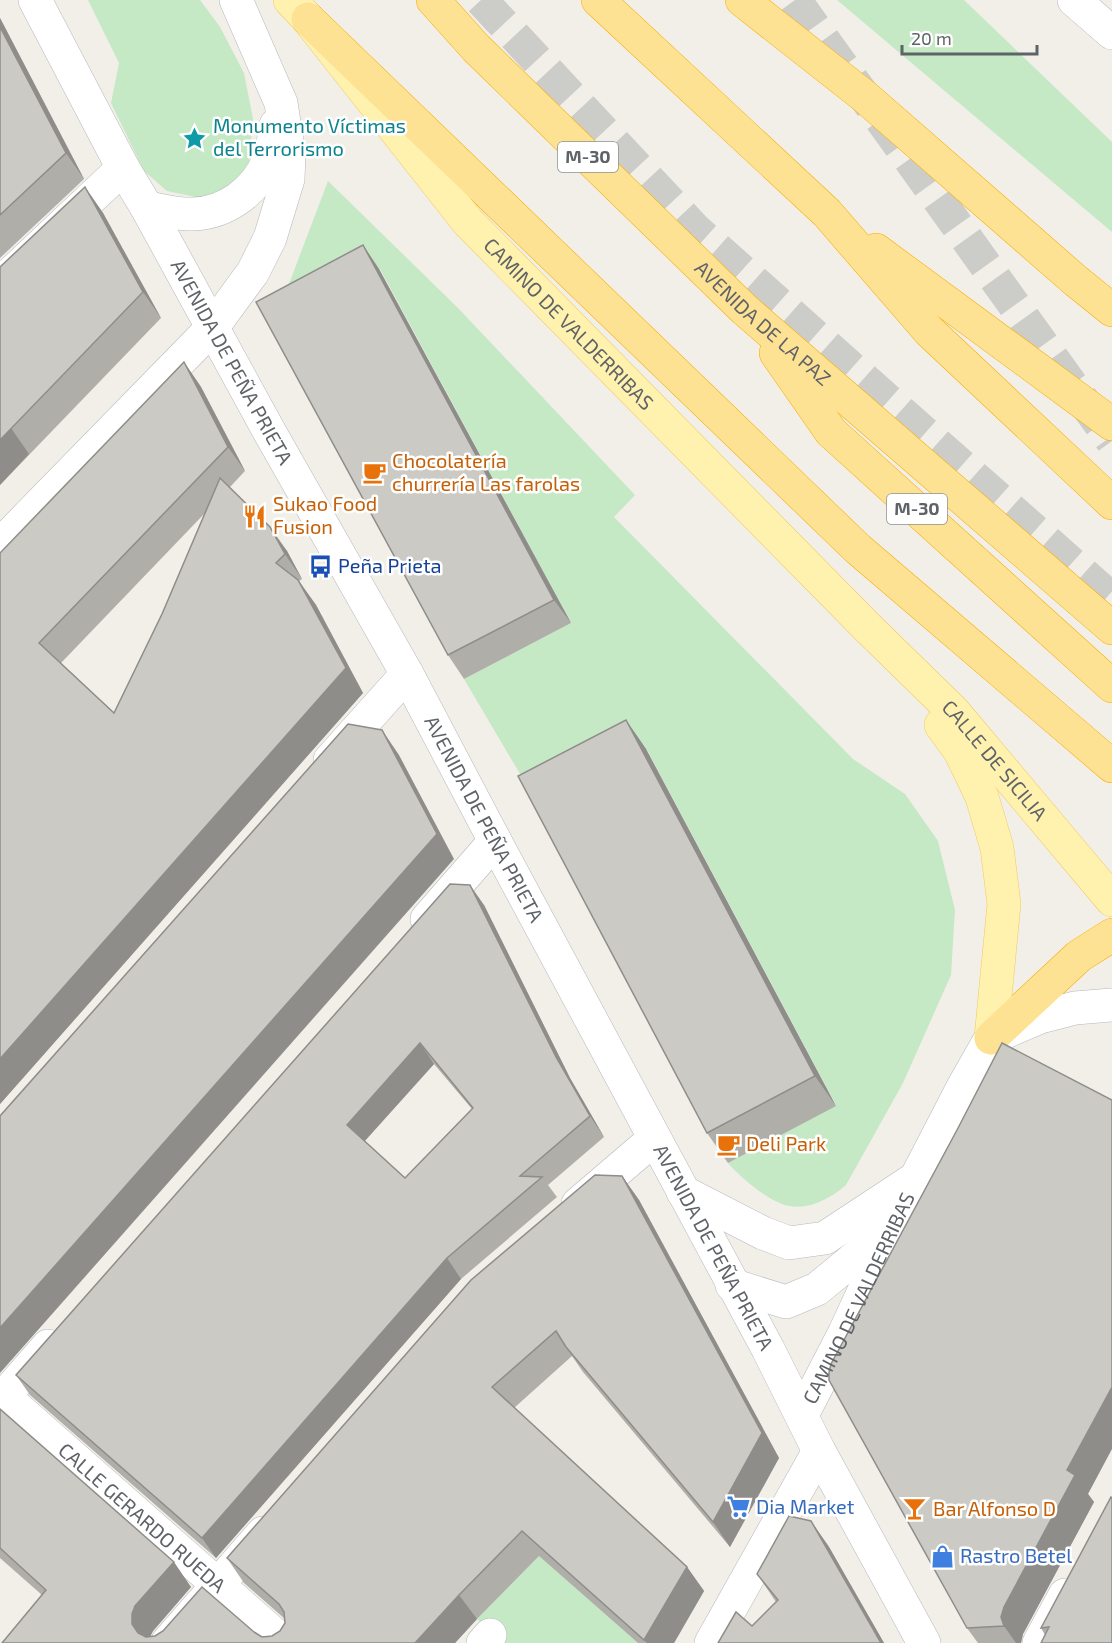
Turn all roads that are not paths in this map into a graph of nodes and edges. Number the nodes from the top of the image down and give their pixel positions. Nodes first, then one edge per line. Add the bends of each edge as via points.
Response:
1 (35, 0) edge
2 (236, 0) edge
3 (433, 0) edge
4 (598, 0) edge
5 (742, 0) edge
6 (1074, 0) edge
7 (299, 10) edge
8 (1112, 33) edge
9 (281, 103) junction
10 (123, 168) junction
11 (147, 208) junction
12 (826, 213) junction
13 (0, 284) edge
14 (745, 310) junction
15 (1112, 310) edge
16 (213, 328) junction
17 (1112, 424) edge
18 (1112, 503) edge
19 (0, 545) edge
20 (868, 628) junction
21 (1112, 628) edge
22 (407, 674) junction
23 (1112, 686) edge
24 (1112, 766) edge
25 (308, 785) edge
26 (495, 841) junction
27 (1112, 900) edge
28 (1112, 935) edge
29 (407, 941) edge
30 (1112, 1005) edge
31 (991, 1038) junction
32 (654, 1139) junction
33 (916, 1178) junction
34 (683, 1192) junction
35 (554, 1224) edge
36 (732, 1285) junction
37 (67, 1325) edge
38 (1, 1397) edge
39 (802, 1415) junction
40 (819, 1451) junction
41 (280, 1513) edge
42 (1078, 1570) edge
43 (218, 1584) junction
44 (167, 1643) edge
45 (284, 1643) edge
46 (711, 1643) edge
47 (924, 1643) edge
48 (1039, 1643) edge

1 - 10 street, AVENIDA DE PEÑA PRIETA
2 - 9 street
3 - 14 highway, AVENIDA DE LA PAZ / M-30 via 476,48
4 - 12 highway
5 - 15 highway via 864,96
6 - 8 street
7 - 20 main road, CAMINO DE VALDERRIBAS via 468,222
7 - 24 highway via 858,549
9 - 11 street via 269,160 254,184 232,204 191,215
9 - 16 street via 289,154 283,198 253,272
10 - 11 street, AVENIDA DE PEÑA PRIETA
10 - 13 street
11 - 16 street, AVENIDA DE PEÑA PRIETA
12 - 17 highway
12 - 18 highway via 929,331
14 - 21 highway, AVENIDA DE LA PAZ / M-30
14 - 23 highway, M-30 via 831,432
16 - 19 street
16 - 22 street, AVENIDA DE PEÑA PRIETA
20 - 27 main road, CALLE DE SICILIA via 954,712
20 - 31 main road via 960,751 991,824 1004,903
22 - 25 street
22 - 26 street, AVENIDA DE PEÑA PRIETA
26 - 29 street
26 - 32 street, AVENIDA DE PEÑA PRIETA
28 - 31 highway via 1079,956
30 - 31 street via 1075,1008 1040,1017
31 - 33 street, CAMINO DE VALDERRIBAS
32 - 34 street, AVENIDA DE PEÑA PRIETA
32 - 35 street
33 - 34 street, CAMINO DE VALDERRIBAS via 825,1238 789,1243
33 - 36 street, CAMINO DE VALDERRIBAS via 868,1247 817,1289 786,1302
33 - 39 street, CAMINO DE VALDERRIBAS
34 - 36 street, AVENIDA DE PEÑA PRIETA
36 - 39 street, AVENIDA DE PEÑA PRIETA
37 - 38 street
38 - 43 street, CALLE GERARDO RUEDA
39 - 40 street, AVENIDA DE PEÑA PRIETA
40 - 46 street
40 - 47 street, AVENIDA DE PEÑA PRIETA
41 - 43 street
42 - 48 street
43 - 44 street
43 - 45 street, CALLE GERARDO RUEDA

